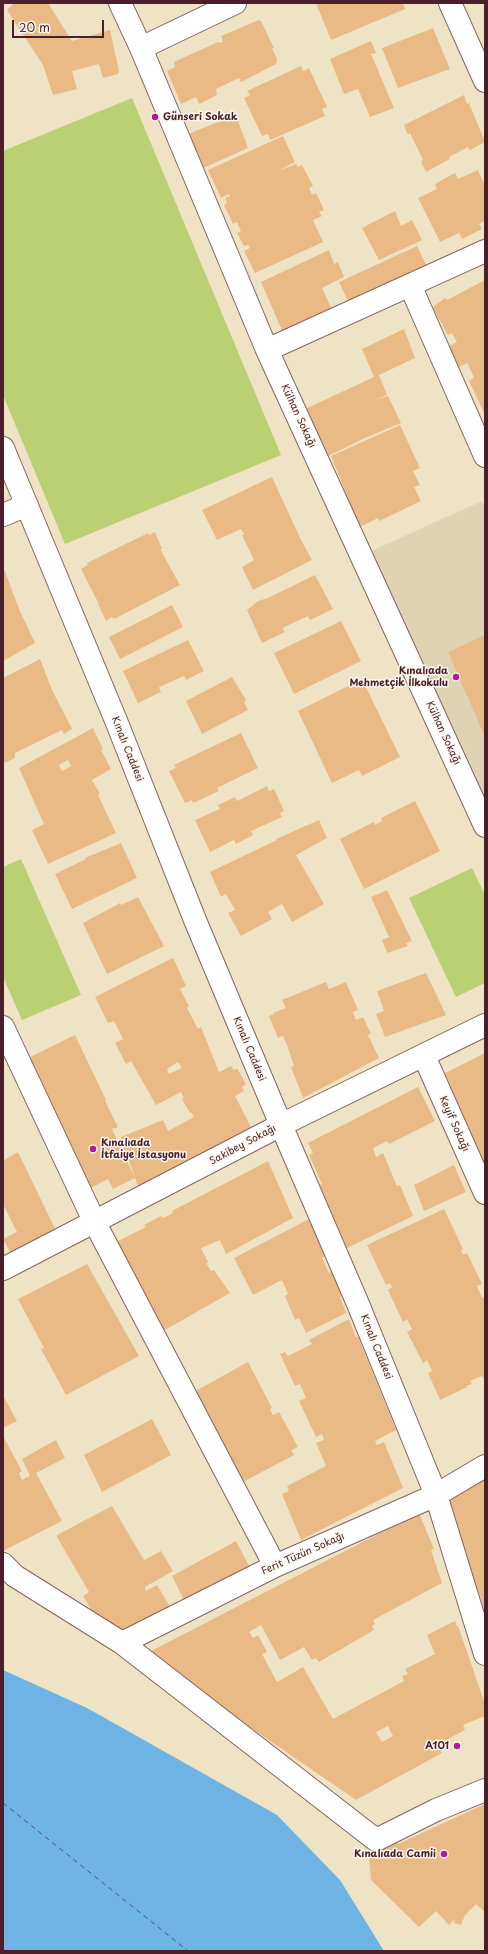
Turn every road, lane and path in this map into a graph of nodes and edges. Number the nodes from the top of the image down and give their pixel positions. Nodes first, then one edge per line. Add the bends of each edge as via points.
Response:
1 (120, 3) edge
2 (235, 3) edge
3 (450, 3) edge
4 (141, 48) junction
5 (485, 80) edge
6 (485, 251) edge
7 (410, 285) junction
8 (267, 350) junction
9 (3, 448) edge
10 (485, 456) edge
11 (27, 505) junction
12 (3, 515) edge
13 (485, 826) edge
14 (485, 1025) edge
15 (3, 1027) edge
16 (424, 1056) junction
17 (281, 1125) junction
18 (485, 1192) edge
19 (95, 1223) junction
20 (3, 1269) edge
21 (485, 1466) edge
22 (436, 1495) junction
23 (3, 1564) edge
24 (275, 1566) junction
25 (122, 1643) junction
26 (485, 1654) edge
27 (485, 1790) edge

1 - 4 street, Külhan Sokağı
2 - 4 street
3 - 5 street
4 - 8 street, Külhan Sokağı
6 - 7 street
7 - 8 street
7 - 10 street
8 - 13 street, Külhan Sokağı
9 - 11 street, Kınalı Caddesi
11 - 12 street
11 - 17 street, Kınalı Caddesi
14 - 16 street, Sakibey Sokağı
15 - 19 street
16 - 17 street, Sakibey Sokağı
16 - 18 street, Keyif Sokağı
17 - 19 street, Sakibey Sokağı
17 - 22 street, Kınalı Caddesi
19 - 20 street, Sakibey Sokağı
19 - 24 street
21 - 22 street, Ferit Tüzün Sokağı
22 - 24 street, Ferit Tüzün Sokağı
22 - 26 street, Kınalı Caddesi
23 - 25 street via 15,1576
24 - 25 street, Ferit Tüzün Sokağı
25 - 27 street via 376,1840 436,1810

